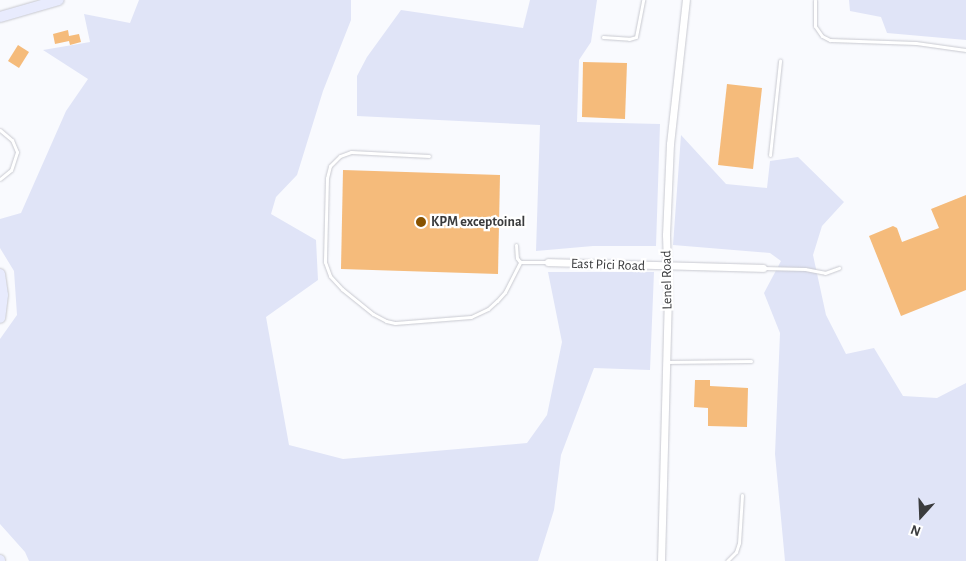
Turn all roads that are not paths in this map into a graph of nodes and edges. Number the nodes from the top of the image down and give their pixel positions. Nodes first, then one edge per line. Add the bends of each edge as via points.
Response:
1 (59, 0) edge
2 (643, 0) edge
3 (686, 0) edge
4 (815, 0) edge
5 (0, 17) edge
6 (603, 37) dead end
7 (966, 50) edge
8 (780, 61) dead end
9 (0, 130) edge
10 (770, 155) dead end
11 (429, 156) dead end
12 (0, 179) edge
13 (516, 245) dead end
14 (520, 262) junction
15 (548, 262) joint
16 (667, 267) junction
17 (763, 268) joint
18 (839, 268) dead end
19 (0, 274) edge
20 (0, 318) edge
21 (751, 360) dead end
22 (666, 362) junction
23 (742, 494) dead end
24 (660, 561) edge
25 (727, 561) edge

1 - 5 main road
2 - 6 lane via 636,37
3 - 16 street, Lenel Road via 670,144
4 - 7 lane via 815,26 822,36 830,40 916,43
8 - 10 lane
9 - 12 lane via 12,140 17,152 11,170
11 - 14 lane via 352,152 332,162 327,178 325,262 334,281 386,321 471,317 497,301
13 - 14 lane
14 - 15 lane
15 - 16 street, East Pici Road
16 - 17 street, East Pici Road
16 - 22 street, Lenel Road
17 - 18 lane via 824,273
19 - 20 main road via 4,295
21 - 22 lane
22 - 24 street, Lenel Road
23 - 25 lane via 736,552

